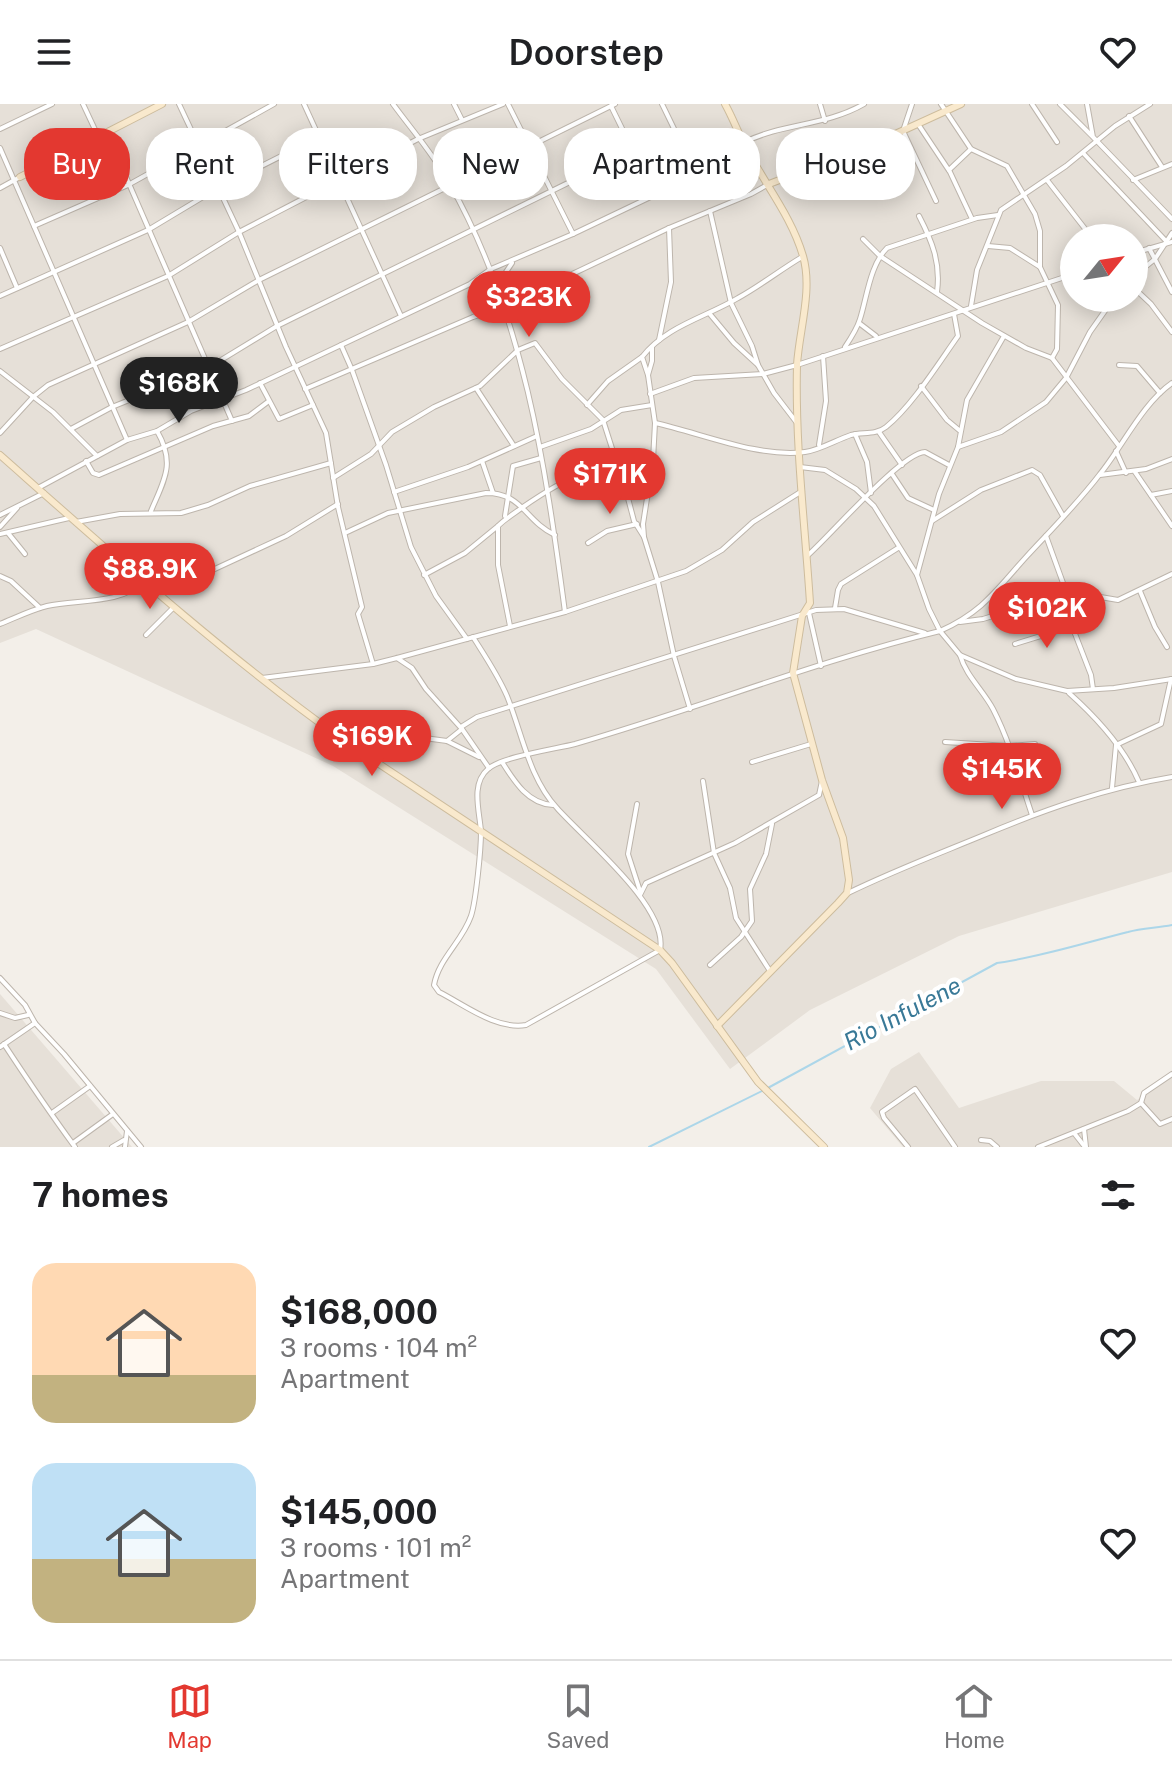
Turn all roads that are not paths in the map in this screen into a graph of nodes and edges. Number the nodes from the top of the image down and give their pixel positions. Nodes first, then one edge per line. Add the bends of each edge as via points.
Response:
1 (52, 104) edge
2 (83, 104) edge
3 (162, 104) edge
4 (179, 104) edge
5 (274, 104) edge
6 (304, 104) edge
7 (393, 104) edge
8 (454, 104) edge
9 (506, 104) edge
10 (662, 104) edge
11 (725, 104) edge
12 (820, 104) edge
13 (864, 104) edge
14 (912, 104) edge
15 (961, 104) edge
16 (1032, 104) edge
17 (1060, 104) edge
18 (1087, 104) edge
19 (1150, 104) edge
20 (612, 105) edge
21 (943, 108) edge
22 (1129, 116) junction
23 (462, 120) junction
24 (825, 121) junction
25 (918, 124) junction
26 (94, 128) edge
27 (114, 128) edge
28 (190, 128) edge
29 (229, 128) edge
30 (317, 128) edge
31 (518, 128) edge
32 (622, 128) edge
33 (674, 128) edge
34 (738, 128) edge
35 (904, 128) edge
36 (909, 128) edge
37 (0, 129) edge
38 (760, 136) edge
39 (548, 137) edge
40 (418, 139) junction
41 (1094, 139) junction
42 (1057, 142) dead end
43 (0, 148) edge
44 (971, 149) junction
45 (1083, 153) junction
46 (915, 156) edge
47 (433, 160) edge
48 (1172, 164) edge
49 (1162, 167) junction
50 (760, 170) edge
51 (949, 170) junction
52 (24, 174) edge
53 (17, 178) junction
54 (1047, 180) junction
55 (1133, 180) junction
56 (776, 181) edge
57 (769, 184) junction
58 (548, 185) edge
59 (564, 185) edge
60 (0, 188) edge
61 (130, 190) edge
62 (551, 191) junction
63 (433, 193) edge
64 (1025, 194) junction
65 (93, 200) edge
66 (198, 200) edge
67 (224, 200) edge
68 (303, 200) edge
69 (348, 200) edge
70 (458, 200) edge
71 (642, 200) edge
72 (936, 201) dead end
73 (710, 211) junction
74 (998, 215) junction
75 (919, 216) dead end
76 (1172, 219) edge
77 (972, 220) junction
78 (1081, 224) edge
79 (33, 226) junction
80 (472, 228) junction
81 (669, 228) junction
82 (148, 230) junction
83 (362, 230) junction
84 (239, 232) junction
85 (1172, 233) edge
86 (573, 234) junction
87 (928, 234) junction
88 (863, 239) dead end
89 (1168, 242) edge
90 (988, 246) junction
91 (0, 248) edge
92 (1149, 248) joint
93 (880, 256) junction
94 (803, 257) junction
95 (1155, 259) junction
96 (513, 261) junction
97 (1148, 265) edge
98 (1040, 267) junction
99 (491, 269) junction
100 (53, 272) junction
101 (381, 275) junction
102 (168, 276) junction
103 (1060, 279) edge
104 (259, 280) junction
105 (1047, 283) junction
106 (498, 284) junction
107 (17, 288) junction
108 (937, 292) junction
109 (1172, 292) edge
110 (0, 296) edge
111 (731, 303) junction
112 (1148, 304) edge
113 (505, 306) junction
114 (971, 306) junction
115 (963, 311) junction
116 (1104, 312) edge
117 (709, 313) junction
118 (954, 314) junction
119 (401, 316) junction
120 (74, 318) junction
121 (188, 322) junction
122 (859, 323) junction
123 (277, 326) junction
124 (1172, 332) edge
125 (1004, 336) junction
126 (877, 337) junction
127 (659, 340) junction
128 (341, 345) junction
129 (652, 347) junction
130 (0, 349) edge
131 (844, 349) junction
132 (518, 350) junction
133 (823, 356) junction
134 (642, 357) junction
135 (1052, 358) junction
136 (93, 363) junction
137 (758, 365) junction
138 (797, 365) junction
139 (1119, 365) dead end
140 (295, 367) junction
141 (208, 368) junction
142 (352, 370) junction
143 (0, 371) edge
144 (763, 374) junction
145 (648, 375) junction
146 (1066, 378) junction
147 (260, 383) junction
148 (1172, 383) edge
149 (921, 386) junction
150 (476, 388) junction
151 (305, 389) junction
152 (1160, 393) junction
153 (650, 394) junction
154 (33, 397) junction
155 (222, 399) junction
156 (269, 401) junction
157 (313, 405) junction
158 (587, 405) junction
159 (652, 405) junction
160 (112, 407) junction
161 (603, 420) junction
162 (232, 421) junction
163 (655, 423) junction
164 (798, 424) junction
165 (71, 429) junction
166 (591, 429) junction
167 (606, 430) junction
168 (959, 430) junction
169 (157, 431) junction
170 (879, 432) junction
171 (0, 433) edge
172 (855, 434) junction
173 (537, 436) junction
174 (127, 440) junction
175 (378, 447) junction
176 (514, 447) junction
177 (540, 447) junction
178 (819, 447) junction
179 (958, 447) junction
180 (167, 448) junction
181 (1117, 448) junction
182 (800, 453) junction
183 (0, 455) edge
184 (97, 456) junction
185 (541, 458) junction
186 (1172, 459) edge
187 (86, 461) junction
188 (482, 461) junction
189 (331, 463) junction
190 (618, 464) junction
191 (652, 465) junction
192 (902, 465) junction
193 (949, 465) junction
194 (800, 467) junction
195 (1135, 472) junction
196 (1126, 473) junction
197 (892, 474) junction
198 (1100, 475) junction
199 (333, 478) junction
200 (547, 490) junction
201 (41, 491) junction
202 (802, 491) junction
203 (1172, 491) edge
204 (393, 492) junction
205 (493, 493) junction
206 (871, 493) junction
207 (1150, 496) junction
208 (510, 497) junction
209 (865, 497) junction
210 (338, 504) junction
211 (19, 506) junction
212 (523, 507) junction
213 (934, 510) junction
214 (151, 511) junction
215 (399, 511) junction
216 (0, 515) edge
217 (1063, 517) junction
218 (505, 519) junction
219 (74, 520) junction
220 (932, 521) junction
221 (636, 524) junction
222 (643, 524) junction
223 (498, 526) junction
224 (1172, 526) edge
225 (0, 527) edge
226 (8, 533) junction
227 (345, 533) junction
228 (0, 534) edge
229 (555, 535) junction
230 (1046, 536) junction
231 (644, 537) junction
232 (588, 543) dead end
233 (898, 548) junction
234 (25, 554) dead end
235 (807, 556) junction
236 (1172, 574) edge
237 (424, 575) junction
238 (917, 575) junction
239 (0, 576) edge
240 (145, 580) junction
241 (658, 582) junction
242 (1140, 591) junction
243 (158, 592) junction
244 (1067, 594) junction
245 (1060, 595) junction
246 (174, 606) junction
247 (40, 608) junction
248 (835, 608) junction
249 (565, 612) junction
250 (974, 613) junction
251 (806, 615) junction
252 (976, 620) junction
253 (958, 623) junction
254 (0, 624) edge
255 (510, 626) junction
256 (1070, 627) junction
257 (940, 631) junction
258 (927, 634) junction
259 (146, 635) dead end
260 (470, 638) junction
261 (1015, 644) dead end
262 (1167, 647) dead end
263 (409, 655) junction
264 (960, 655) junction
265 (674, 656) junction
266 (397, 658) junction
267 (373, 664) junction
268 (821, 666) junction
269 (412, 668) junction
270 (793, 673) junction
271 (262, 678) junction
272 (1172, 679) edge
273 (1093, 689) junction
274 (1067, 691) junction
275 (511, 707) junction
276 (690, 709) junction
277 (462, 728) junction
278 (447, 741) junction
279 (945, 742) dead end
280 (811, 744) junction
281 (1035, 744) dead end
282 (1117, 744) junction
283 (1008, 746) junction
284 (363, 754) junction
285 (528, 755) junction
286 (481, 758) junction
287 (502, 762) junction
288 (752, 762) dead end
289 (489, 768) junction
290 (1172, 777) edge
291 (822, 780) junction
292 (703, 781) dead end
293 (1139, 782) junction
294 (1112, 788) junction
295 (819, 795) junction
296 (637, 804) dead end
297 (553, 805) junction
298 (830, 805) junction
299 (1032, 815) junction
300 (772, 824) junction
301 (481, 832) junction
302 (714, 853) junction
303 (631, 883) junction
304 (639, 883) junction
305 (646, 883) junction
306 (847, 893) junction
307 (640, 894) junction
308 (744, 931) junction
309 (660, 950) junction
310 (710, 965) dead end
311 (770, 971) junction
312 (0, 978) edge
313 (0, 1013) edge
314 (29, 1014) junction
315 (35, 1023) junction
316 (717, 1026) junction
317 (2, 1046) edge
318 (1172, 1076) edge
319 (90, 1086) junction
320 (1141, 1103) junction
321 (52, 1113) junction
322 (113, 1114) junction
323 (1172, 1119) edge
324 (1084, 1129) junction
325 (127, 1131) junction
326 (1074, 1133) junction
327 (124, 1140) junction
328 (981, 1140) dead end
329 (74, 1145) edge
330 (112, 1147) edge
331 (125, 1147) edge
332 (141, 1147) edge
333 (824, 1147) edge
334 (908, 1147) edge
335 (955, 1147) edge
336 (997, 1147) edge
337 (1038, 1147) edge
338 (1086, 1147) edge

1 - 37 street
2 - 26 street
3 - 27 street
4 - 28 street
5 - 29 street
6 - 30 street
7 - 40 street
8 - 23 street
9 - 23 street
9 - 31 street
10 - 33 street
11 - 34 street
12 - 24 street
13 - 24 street
14 - 35 street
15 - 21 street
16 - 42 street
17 - 41 street
18 - 41 street
19 - 22 street
20 - 32 street
20 - 39 street
21 - 25 street
21 - 44 street
22 - 41 street
22 - 49 street
23 - 40 street
24 - 38 street
25 - 36 street
25 - 51 street
40 - 47 street
41 - 45 street
41 - 55 street
43 - 53 street
44 - 51 street
44 - 64 street via 1007,166
45 - 54 street
45 - 89 street
46 - 72 street
48 - 49 street
49 - 55 street
50 - 57 street
51 - 77 street
52 - 53 street
53 - 60 street
53 - 79 street
54 - 64 street
54 - 78 street
55 - 76 street
56 - 57 street
57 - 73 street
57 - 94 street
58 - 62 street
59 - 62 street
61 - 82 street
62 - 80 street
62 - 86 street
63 - 83 street
64 - 74 street
64 - 98 street via 1040,231
65 - 79 street
66 - 82 street
67 - 84 street
68 - 84 street
69 - 83 street
70 - 80 street
71 - 86 street
73 - 81 street
73 - 111 street
74 - 77 street
74 - 90 street
75 - 87 street
77 - 87 street
79 - 100 street
80 - 99 street
80 - 101 street
81 - 113 street
81 - 127 street via 671,282
82 - 100 street
82 - 102 street
83 - 101 street
83 - 104 street
84 - 102 street
84 - 104 street
85 - 89 street
86 - 96 street
87 - 93 street via 891,245
87 - 108 street via 938,263
88 - 93 street
89 - 92 street
89 - 95 street
90 - 98 street via 1010,248
90 - 114 street
91 - 107 street
92 - 95 street
93 - 108 street
93 - 122 street
94 - 111 street
94 - 138 street
95 - 97 street
95 - 109 street
96 - 99 street
96 - 106 street
98 - 105 street
99 - 106 street
99 - 119 street
100 - 107 street
100 - 120 street
101 - 119 street
101 - 123 street
102 - 120 street
102 - 121 street
103 - 105 street
104 - 121 street
104 - 123 street
105 - 114 street
105 - 135 street via 1058,305
106 - 113 street
107 - 110 street
108 - 115 street
111 - 117 street
111 - 137 street
112 - 124 street
113 - 132 street
113 - 142 street
114 - 115 street
115 - 118 street
115 - 125 street
116 - 146 street
117 - 127 street
117 - 137 street
118 - 126 street
118 - 149 street via 958,336
119 - 128 street
120 - 130 street
120 - 136 street
121 - 136 street
121 - 141 street
122 - 126 street
122 - 131 street
123 - 140 street
123 - 141 street
125 - 135 street
125 - 168 street via 967,400
126 - 131 street
127 - 129 street
128 - 140 street
128 - 142 street
129 - 134 street
129 - 145 street
131 - 133 street
132 - 150 street
132 - 158 street via 538,345
132 - 173 street
133 - 138 street
133 - 178 street via 826,401
134 - 145 street
134 - 158 street via 608,381
135 - 146 street
136 - 154 street
136 - 160 street
137 - 144 street
138 - 144 street
138 - 164 street
139 - 152 street via 1137,366
140 - 147 street
140 - 151 street
141 - 155 street
141 - 160 street
142 - 151 street
142 - 175 street
143 - 154 street
144 - 153 street via 694,378
144 - 164 street
145 - 153 street
146 - 179 street via 1044,404 1001,432
146 - 181 street
147 - 155 street
147 - 156 street
148 - 152 street
149 - 168 street
149 - 170 street
150 - 175 street via 414,418
150 - 176 street
151 - 157 street
152 - 181 street
153 - 159 street
154 - 165 street
154 - 171 street
155 - 162 street
155 - 169 street
156 - 157 street via 279,419
156 - 162 street
157 - 189 street via 326,433
158 - 161 street
159 - 161 street via 621,410
159 - 163 street
160 - 165 street
160 - 174 street
161 - 166 street
161 - 167 street
162 - 180 street
163 - 182 street via 751,448
163 - 191 street
164 - 182 street
165 - 184 street
166 - 167 street
166 - 177 street
167 - 190 street
168 - 179 street
169 - 174 street
169 - 180 street
170 - 172 street
170 - 192 street
172 - 178 street
172 - 206 street via 867,462
173 - 176 street
173 - 177 street
174 - 184 street
175 - 199 street
175 - 204 street
176 - 188 street
177 - 185 street
178 - 182 street
179 - 193 street
180 - 187 street via 99,475
180 - 214 street via 166,475
181 - 196 street
181 - 198 street
182 - 194 street
183 - 201 street
184 - 187 street
185 - 200 street
185 - 208 street via 513,466
186 - 195 street
187 - 201 street
188 - 204 street
188 - 205 street
189 - 199 street
189 - 214 street via 181,513
190 - 191 street
190 - 200 street via 579,473
190 - 221 street
191 - 222 street
192 - 193 street via 921,451
192 - 197 street
193 - 213 street
194 - 202 street
194 - 209 street via 825,470
195 - 196 street
195 - 207 street
196 - 198 street
197 - 206 street
197 - 213 street via 908,498
198 - 217 street
199 - 210 street
200 - 212 street
200 - 229 street
201 - 211 street
201 - 219 street
202 - 235 street
202 - 241 street via 753,522 722,550
203 - 207 street
204 - 215 street
205 - 208 street
205 - 215 street
206 - 209 street
207 - 224 street
208 - 212 street
208 - 218 street
209 - 233 street
209 - 235 street
210 - 227 street
210 - 243 street via 279,540
211 - 216 street
211 - 225 street
212 - 218 street
212 - 229 street via 538,526
213 - 220 street
214 - 219 street
215 - 227 street
215 - 237 street
217 - 220 street via 1032,470 981,490
217 - 230 street
218 - 223 street
219 - 226 street
219 - 240 street
220 - 238 street
221 - 222 street
221 - 231 street
221 - 232 street via 607,531
222 - 231 street
223 - 237 street via 465,553
223 - 255 street via 498,565
226 - 228 street
226 - 234 street
227 - 267 street via 362,607 358,614
229 - 249 street
230 - 244 street
230 - 250 street
231 - 241 street
233 - 238 street
233 - 248 street via 841,584
235 - 251 street
236 - 242 street
237 - 260 street
238 - 257 street
239 - 247 street
240 - 243 street
240 - 247 street via 111,597
241 - 249 street
241 - 265 street
242 - 244 street via 1118,600
242 - 262 street
243 - 246 street
244 - 245 street
245 - 252 street
245 - 256 street
246 - 259 street
246 - 271 street
247 - 254 street
248 - 251 street
248 - 258 street
249 - 255 street
250 - 252 street
250 - 253 street
251 - 265 street
251 - 268 street
251 - 270 street
252 - 253 street
253 - 257 street
255 - 260 street
256 - 261 street
256 - 273 street
257 - 258 street
257 - 264 street
258 - 268 street
260 - 263 street
260 - 275 street
263 - 266 street
263 - 269 street
264 - 274 street via 1016,679
264 - 283 street via 991,705
265 - 275 street
265 - 276 street
266 - 267 street
266 - 269 street
267 - 271 street
268 - 270 street
269 - 277 street
270 - 276 street
270 - 280 street
271 - 284 street
272 - 273 street
272 - 282 street via 1161,724
273 - 274 street
274 - 282 street
275 - 277 street via 477,717
275 - 285 street
276 - 285 street
277 - 278 street
277 - 286 street
278 - 284 street via 412,737
278 - 286 street
279 - 283 street
280 - 288 street
280 - 291 street
281 - 283 street
282 - 293 street
282 - 294 street
283 - 299 street
284 - 301 street
285 - 287 street
285 - 297 street
286 - 289 street
287 - 289 street
287 - 297 street via 522,790
289 - 301 street via 477,802
290 - 293 street
291 - 295 street
291 - 298 street
292 - 302 street
293 - 294 street
294 - 299 street
295 - 298 street
295 - 300 street
296 - 304 street via 628,854
297 - 303 street
298 - 306 street via 843,838
299 - 306 street
300 - 302 street
300 - 308 street via 750,889 752,921
301 - 309 street
301 - 309 street via 476,899 465,930 436,976 439,992 488,1019 526,1025
302 - 305 street
302 - 308 street
303 - 304 street
303 - 307 street
304 - 305 street
304 - 307 street
305 - 307 street
306 - 311 street
307 - 309 street via 660,936
308 - 310 street
308 - 311 street
309 - 316 street
311 - 316 street
312 - 314 street
313 - 314 street via 15,1018
314 - 315 street
315 - 317 street
315 - 319 street
316 - 333 street via 758,1082
317 - 321 street
318 - 320 street via 1144,1093
319 - 321 street
319 - 322 street
320 - 323 street via 1160,1124
320 - 324 street
321 - 329 street
322 - 325 street
322 - 329 street
324 - 326 street
324 - 338 street
325 - 327 street
325 - 332 street
326 - 337 street
326 - 338 street
327 - 330 street
327 - 331 street
328 - 336 street
334 - 335 street via 882,1112 915,1089

